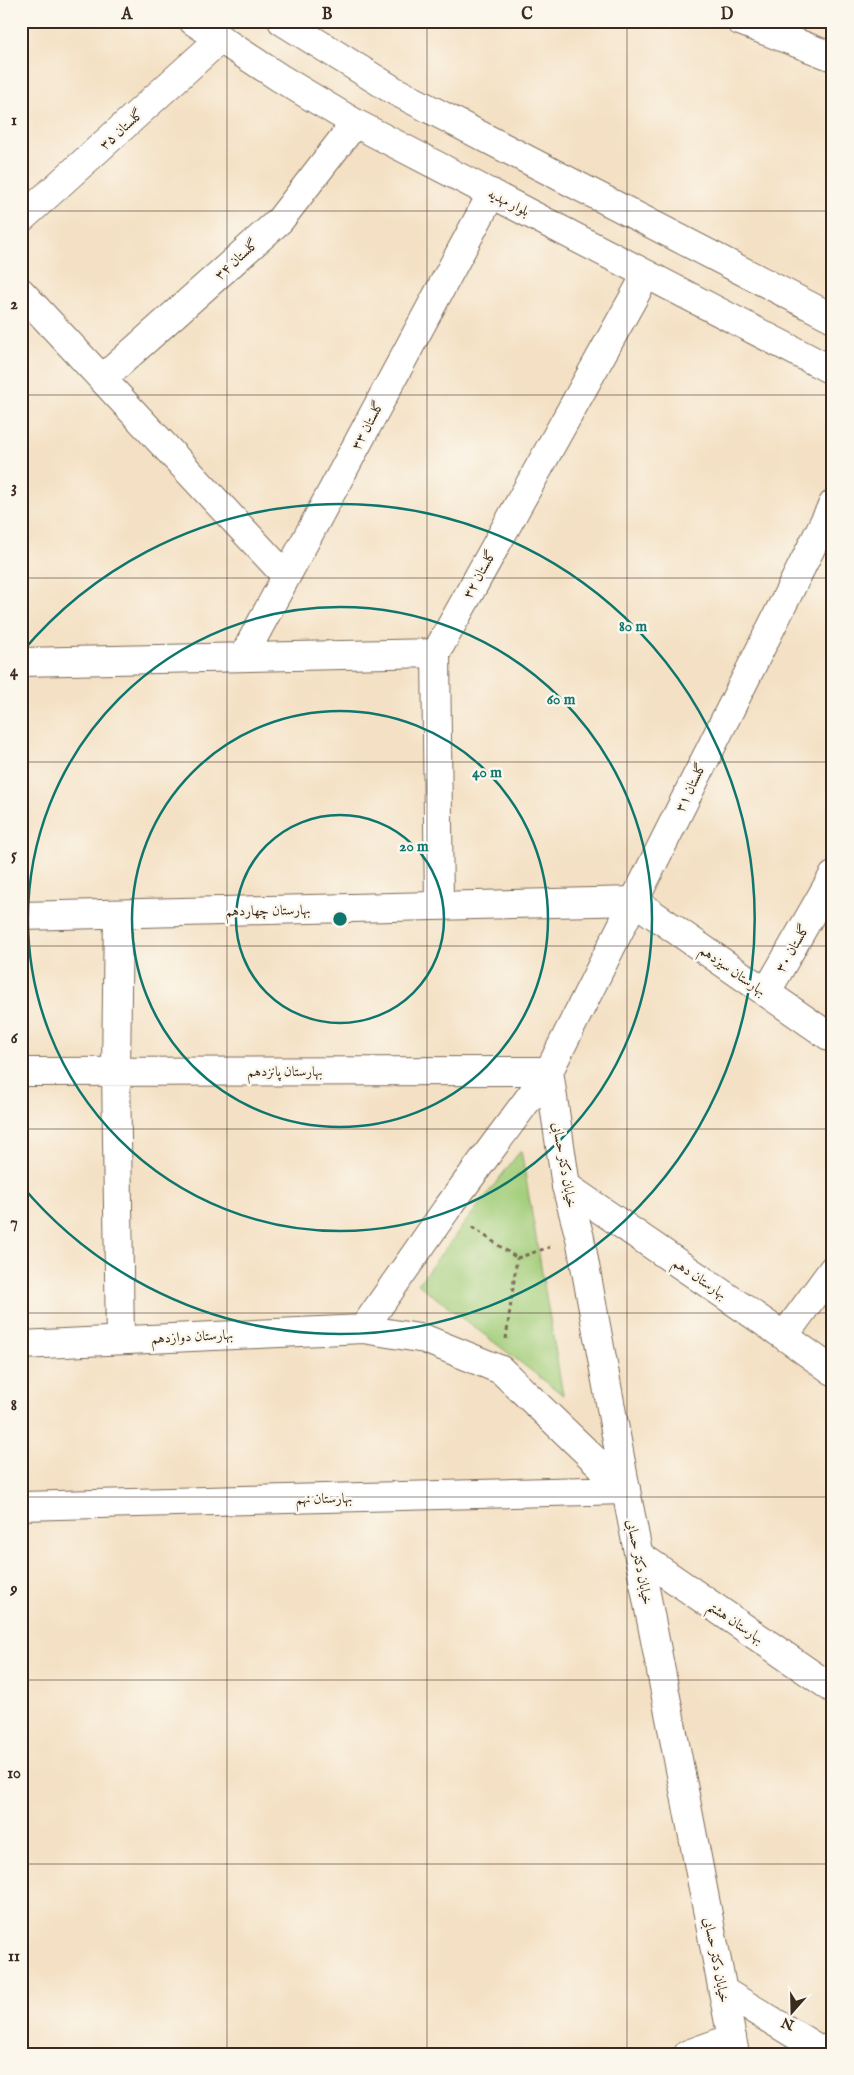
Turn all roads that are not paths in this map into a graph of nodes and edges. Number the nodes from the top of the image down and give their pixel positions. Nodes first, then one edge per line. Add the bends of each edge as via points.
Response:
1 (193, 21) edge
2 (282, 21) edge
3 (740, 21) edge
4 (220, 39) junction
5 (833, 57) edge
6 (355, 123) junction
7 (492, 193) junction
8 (21, 219) edge
9 (646, 275) junction
10 (21, 292) edge
11 (833, 318) edge
12 (833, 371) edge
13 (102, 379) junction
14 (833, 504) edge
15 (286, 576) junction
16 (436, 653) junction
17 (243, 657) junction
18 (21, 662) edge
19 (833, 876) edge
20 (634, 901) junction
21 (439, 906) junction
22 (118, 914) junction
23 (21, 916) edge
24 (766, 993) junction
25 (833, 1040) edge
26 (549, 1071) junction
27 (21, 1072) edge
28 (116, 1072) junction
29 (566, 1186) junction
30 (833, 1269) edge
31 (363, 1329) junction
32 (784, 1336) junction
33 (120, 1340) junction
34 (21, 1345) edge
35 (833, 1371) edge
36 (626, 1490) junction
37 (21, 1506) edge
38 (639, 1555) junction
39 (833, 1689) edge
40 (723, 1991) junction
41 (734, 2046) edge
42 (688, 2054) edge
43 (827, 2054) edge

1 - 4 street, بلوار مهدیه
2 - 11 street via 393,90
3 - 5 street
4 - 6 street, بلوار مهدیه
4 - 8 street, گلستان ۳۵
6 - 7 street, بلوار مهدیه
6 - 13 street, گلستان ۳۴ via 280,220
7 - 9 street, بلوار مهدیه
7 - 15 street, گلستان ۳۳
9 - 12 street, بلوار مهدیه
9 - 16 street, گلستان ۳۲
10 - 13 street
13 - 15 street
14 - 20 street, گلستان ۳۱
15 - 17 street, گلستان ۳۳
16 - 17 street
16 - 21 street, گلستان ۳۲
17 - 18 street
19 - 24 street, گلستان ۳۰
20 - 21 street, بهارستان چهاردهم
20 - 24 street, بهارستان سیزدهم
20 - 26 street, گلستان ۳۱
21 - 22 street, بهارستان چهاردهم
22 - 23 street, بهارستان چهاردهم
22 - 28 street
24 - 25 street, بهارستان سیزدهم
26 - 28 street, بهارستان پانزدهم
26 - 29 street, خیابان دکتر حسابی
26 - 31 street, گلستان ۳۱
27 - 28 street, بهارستان پانزدهم
28 - 33 street
29 - 32 street, بهارستان دهم
29 - 36 street, خیابان دکتر حسابی via 580,1238
30 - 32 street
31 - 33 street, بهارستان دوازدهم
31 - 36 street, بهارستان دوازدهم via 425,1339 502,1370
32 - 35 street, بهارستان دهم
33 - 34 street, بهارستان دوازدهم
36 - 37 street, بهارستان نهم
36 - 38 street, خیابان دکتر حسابی
38 - 39 street, بهارستان هشتم
38 - 40 street, خیابان دکتر حسابی
40 - 41 street, خیابان دکتر حسابی
40 - 43 street
41 - 42 street

